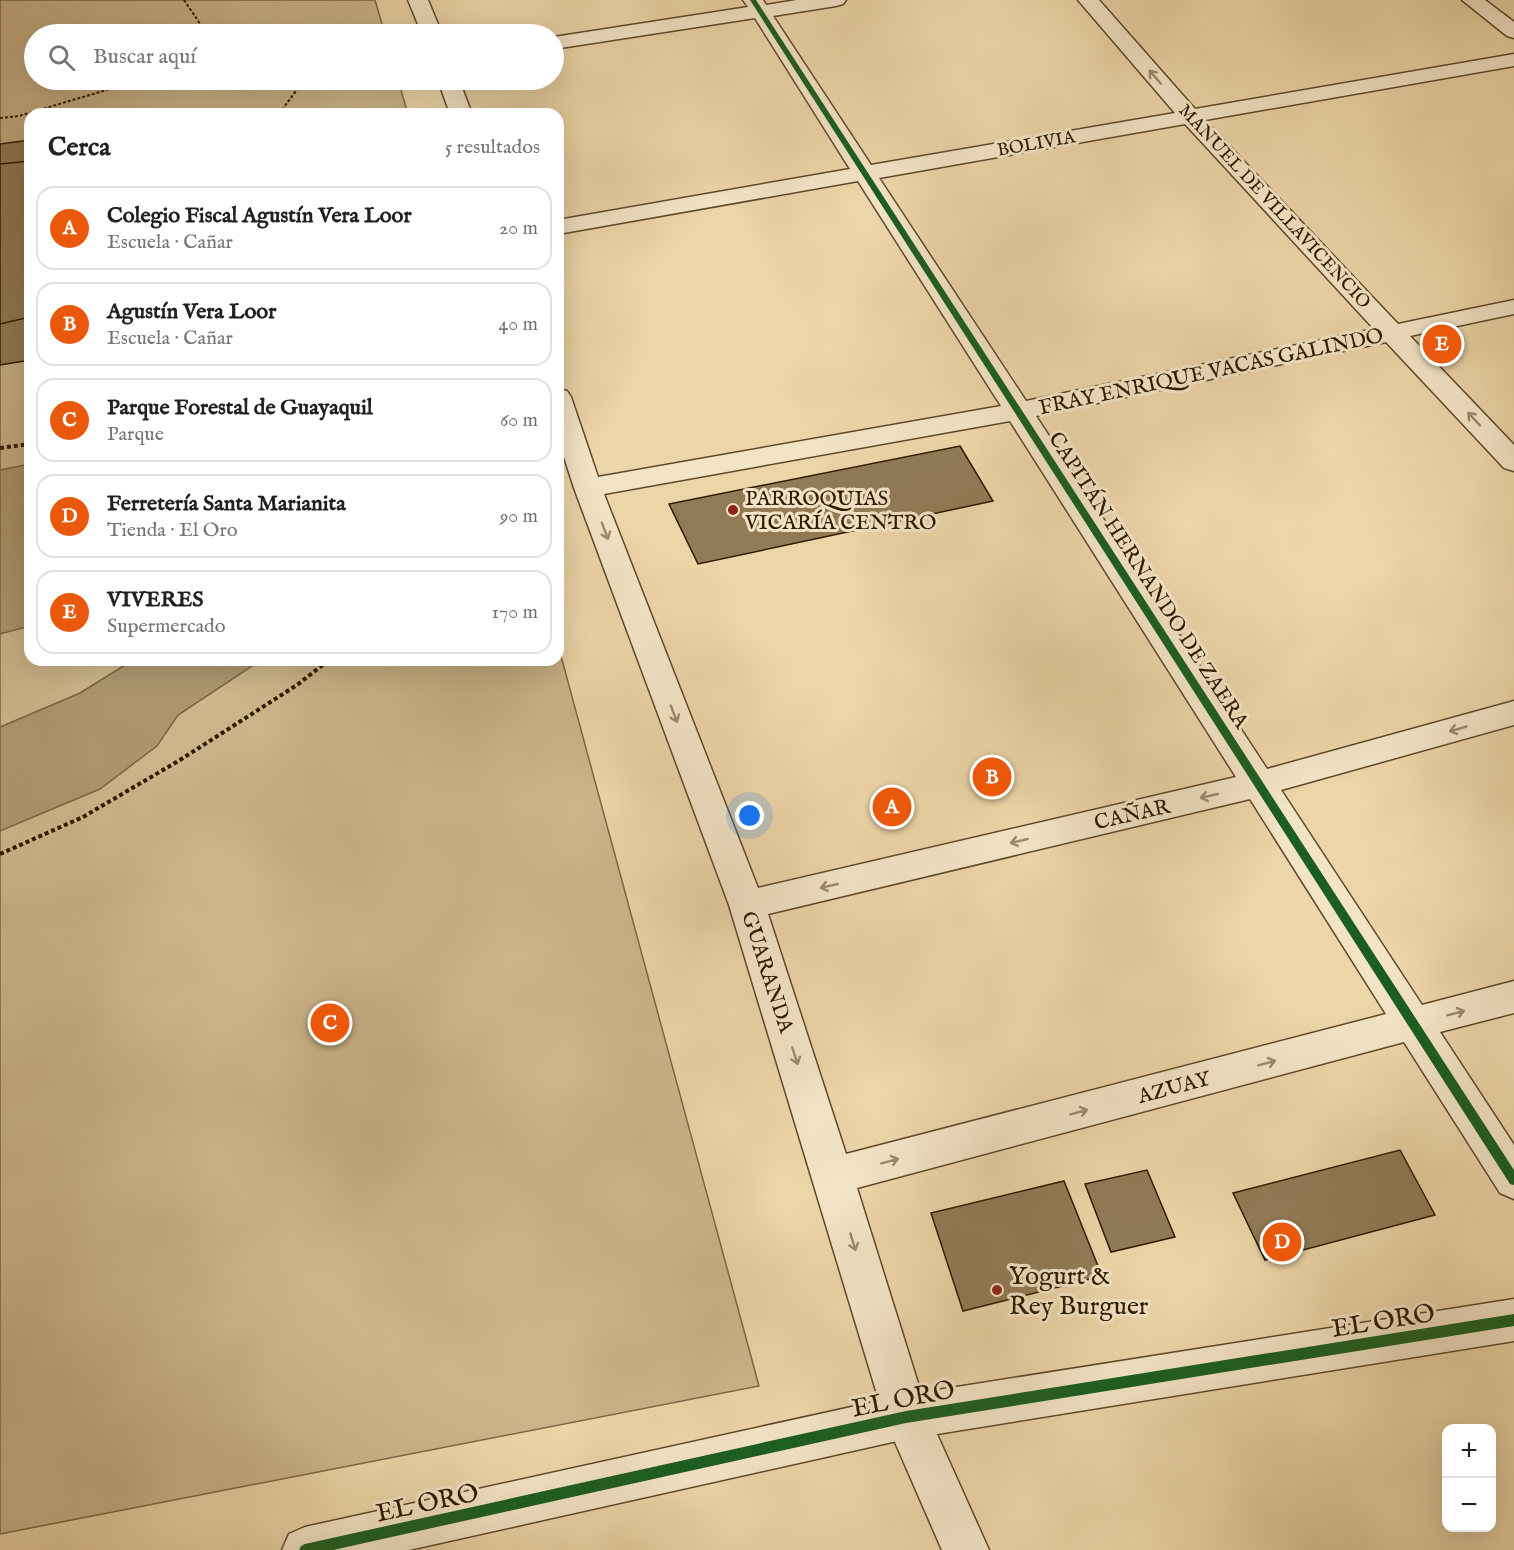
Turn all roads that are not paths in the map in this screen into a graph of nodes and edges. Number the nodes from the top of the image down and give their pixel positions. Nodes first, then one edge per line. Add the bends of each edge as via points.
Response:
1 (418, 0) edge
2 (836, 0) edge
3 (1088, 0) edge
4 (1472, 0) edge
5 (757, 6) edge
6 (428, 24) edge
7 (1514, 33) edge
8 (564, 41) edge
9 (1514, 60) edge
10 (453, 90) edge
11 (460, 108) edge
12 (1189, 116) junction
13 (863, 173) junction
14 (564, 226) edge
15 (1514, 307) edge
16 (1394, 333) junction
17 (1018, 411) junction
18 (564, 415) edge
19 (1514, 462) edge
20 (588, 488) junction
21 (1514, 713) edge
22 (1259, 784) junction
23 (747, 905) junction
24 (1514, 998) edge
25 (1414, 1024) junction
26 (833, 1176) junction
27 (1514, 1180) edge
28 (1514, 1320) edge
29 (906, 1417) junction
30 (305, 1550) edge
31 (966, 1550) edge

1 - 6 street
2 - 5 street
12 -> 3 street, MANUEL DE VILLAVICENCIO
4 - 7 street
5 - 8 street
5 - 13 street, CAPITÁN HERNANDO DE ZAERA
9 - 12 street, BOLIVIA
10 - 11 street
12 - 13 street, BOLIVIA
12 - 16 street, MANUEL DE VILLAVICENCIO
13 - 14 street, BOLIVIA
13 - 17 street, CAPITÁN HERNANDO DE ZAERA
15 - 16 street, FRAY ENRIQUE VACAS GALINDO
16 - 17 street, FRAY ENRIQUE VACAS GALINDO
19 -> 16 street, MANUEL DE VILLAVICENCIO
17 - 20 street, FRAY ENRIQUE VACAS GALINDO
17 - 22 street, CAPITÁN HERNANDO DE ZAERA
18 - 20 street, GUARANDA
20 -> 23 street, GUARANDA
21 -> 22 street, CAÑAR
22 -> 23 street, CAÑAR
22 - 25 street, CAPITÁN HERNANDO DE ZAERA
23 -> 26 street, GUARANDA
25 -> 24 street, AZUAY
26 -> 25 street, AZUAY
25 - 27 street, CAPITÁN HERNANDO DE ZAERA
26 -> 29 street, GUARANDA
28 - 29 street, EL ORO
29 - 30 street, EL ORO
29 - 31 street, GUARANDA

